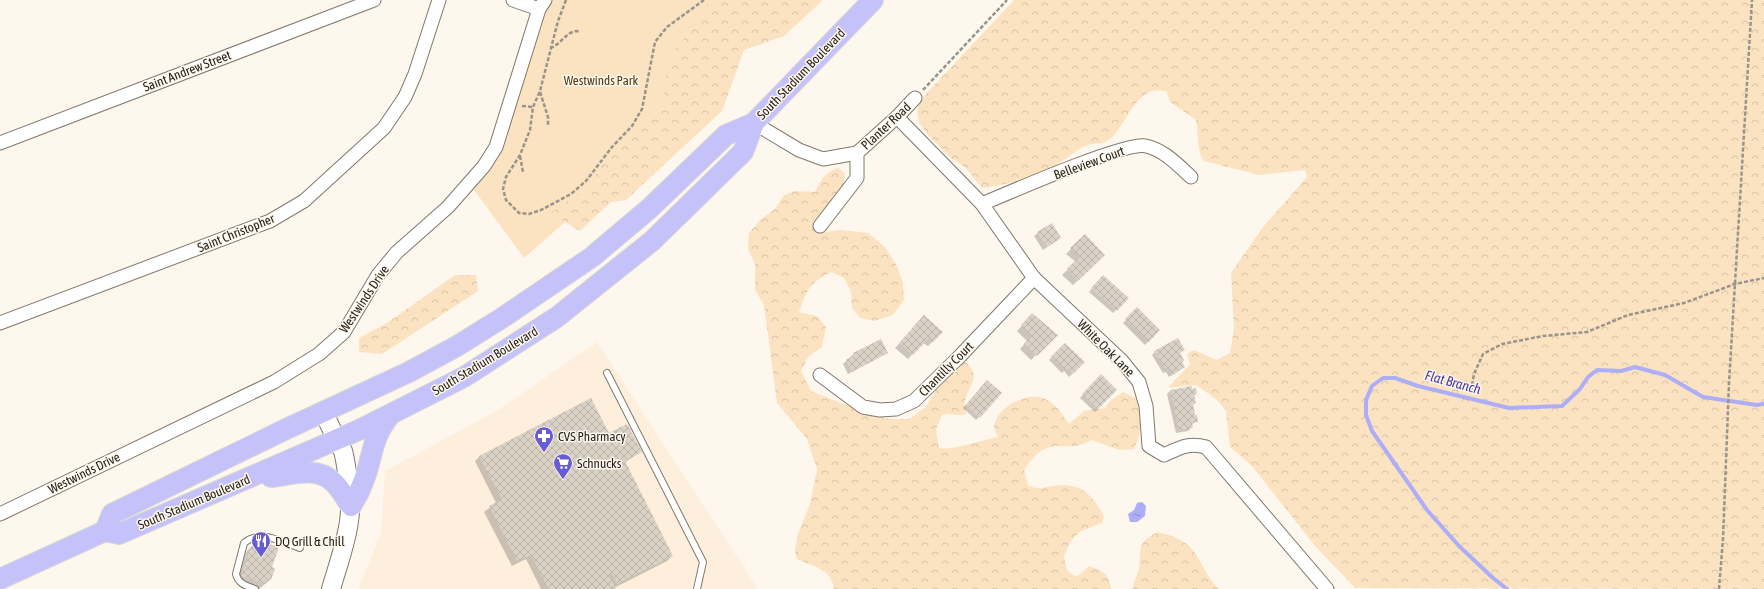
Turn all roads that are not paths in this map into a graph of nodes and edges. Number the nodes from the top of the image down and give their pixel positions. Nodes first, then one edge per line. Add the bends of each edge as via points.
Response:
1 (374, 0) edge
2 (440, 0) edge
3 (512, 0) edge
4 (873, 0) edge
5 (542, 5) edge
6 (915, 98) road end
7 (897, 117) junction
8 (754, 123) junction
9 (0, 143) edge
10 (856, 153) junction
11 (1192, 177) dead end
12 (982, 204) junction
13 (820, 226) dead end
14 (1034, 278) junction
15 (0, 323) edge
16 (607, 374) dead end
17 (820, 376) dead end
18 (324, 413) junction
19 (390, 415) junction
20 (336, 441) junction
21 (250, 479) junction
22 (351, 506) junction
23 (0, 514) edge
24 (105, 531) junction
25 (300, 548) dead end
26 (0, 578) edge
27 (255, 589) edge
28 (330, 589) edge
29 (698, 589) edge
30 (1327, 589) edge

1 - 9 street, Saint Andrew Street
2 - 15 street, Saint Christopher via 405,97 384,128 304,201 270,221
3 - 5 street
4 - 8 main road, South Stadium Boulevard
5 - 23 street, Westwinds Drive via 496,147 484,166 453,201 396,252 382,269 344,332 319,354 274,382
6 - 7 street, Planter Road
7 - 10 street, Planter Road
7 - 12 street, White Oak Lane
8 - 10 street, Planter Road via 799,150 823,159
8 - 18 main road via 726,135 650,208 592,257 546,289 409,372
8 - 19 main road, South Stadium Boulevard via 743,152 652,241 557,317 464,376
10 - 13 street, Planter Road via 857,178
11 - 12 street, Belleview Court via 1167,155 1145,145 1117,151
12 - 14 street, White Oak Lane
14 - 17 street, Chantilly Court via 914,401 896,408 880,410 863,407
14 - 30 street, White Oak Lane via 1122,361 1139,382 1146,406 1149,446 1164,455 1186,445 1206,447
16 - 29 lane via 703,562
18 - 20 street
18 - 24 main road via 112,514
19 - 20 main road, South Stadium Boulevard
19 - 22 main road via 380,427 372,446 362,487
20 - 21 main road, South Stadium Boulevard
20 - 22 street via 343,452 350,482
21 - 22 main road via 301,472 317,473 332,480
21 - 24 main road, South Stadium Boulevard via 119,534
22 - 28 street via 346,542
24 - 26 main road, South Stadium Boulevard
25 - 27 lane via 260,536 244,543 236,578

